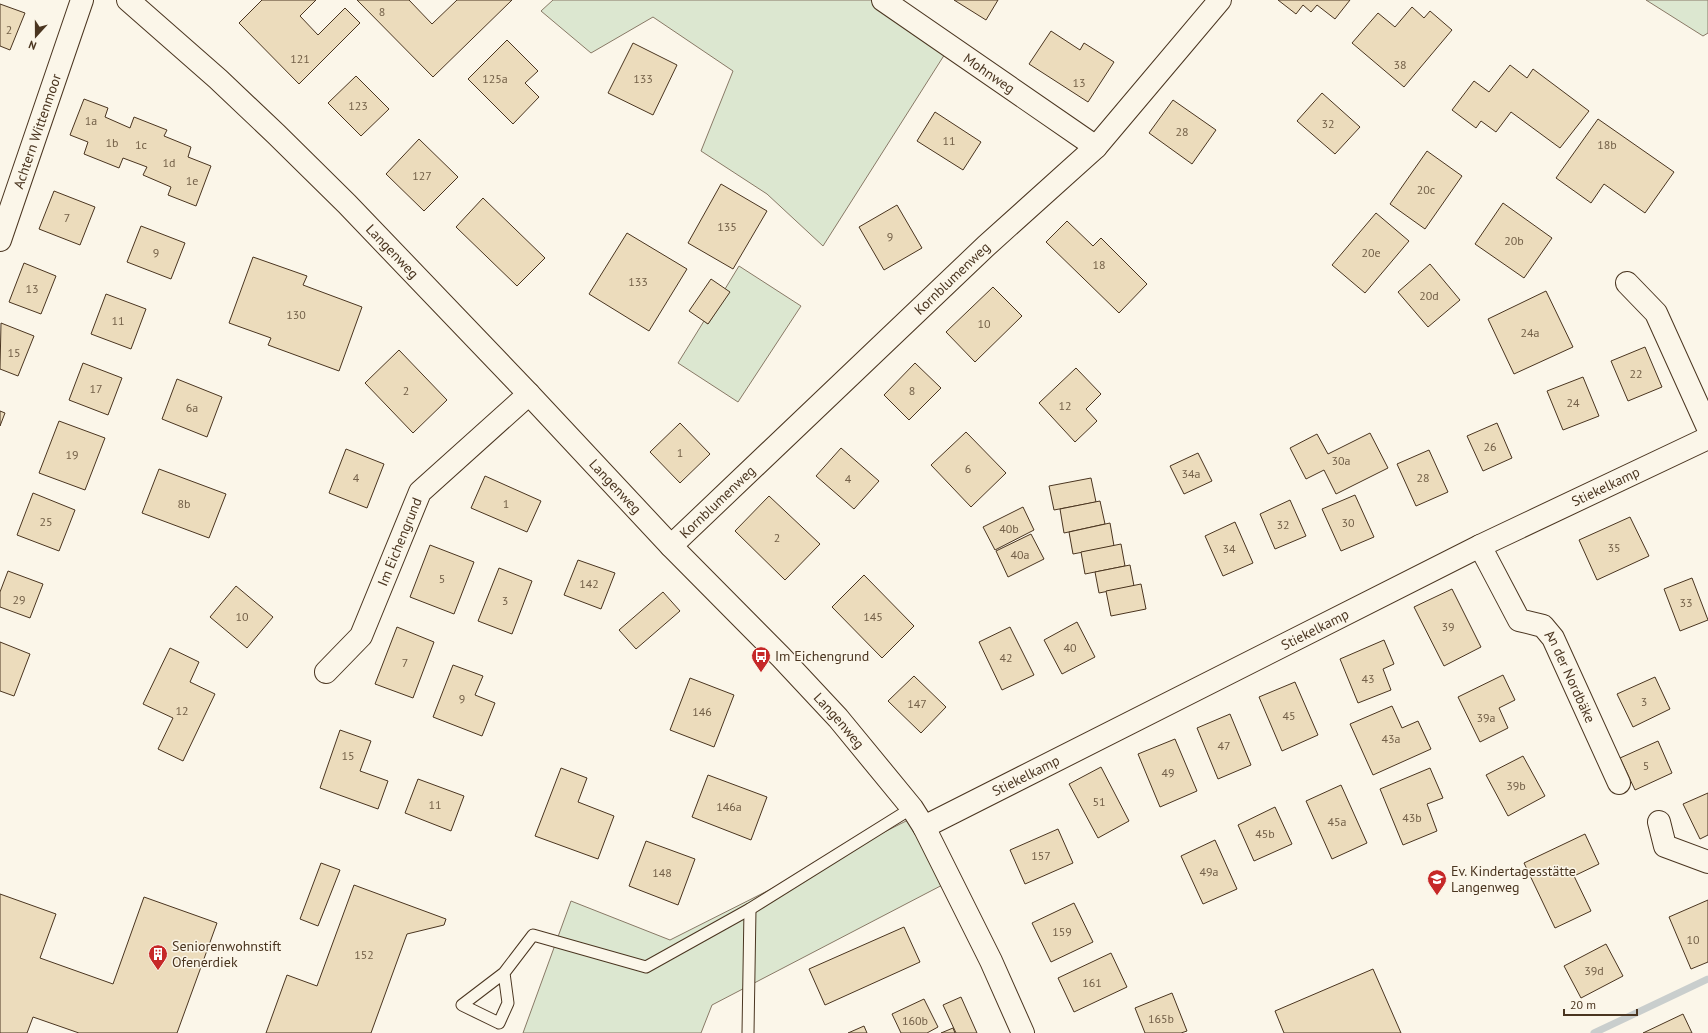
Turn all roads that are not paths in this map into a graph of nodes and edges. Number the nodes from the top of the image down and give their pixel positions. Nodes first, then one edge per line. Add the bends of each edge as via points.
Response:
1 (82, 0) edge
2 (128, 0) edge
3 (883, 0) edge
4 (1220, 0) edge
5 (1096, 146) junction
6 (0, 240) edge
7 (1627, 283) dead end
8 (529, 394) junction
9 (1708, 428) edge
10 (1708, 438) edge
11 (671, 546) junction
12 (1480, 546) junction
13 (326, 672) dead end
14 (1619, 783) dead end
15 (912, 808) junction
16 (1659, 822) dead end
17 (924, 827) junction
18 (1708, 862) edge
19 (750, 909) junction
20 (504, 973) junction
21 (748, 1033) edge
22 (1023, 1033) edge

1 - 6 street, Achtern Wittenmoor
2 - 8 street, Langenweg via 218,79 281,139
3 - 5 street, Mohnweg
4 - 5 street, Kornblumenweg
5 - 11 street, Kornblumenweg via 986,246
7 - 9 street via 1656,313
8 - 11 street, Langenweg
8 - 13 street, Im Eichengrund via 420,492 361,636
10 - 12 street, Stiekelkamp
11 - 15 street, Langenweg via 838,718
12 - 14 street, An der Nordbäke via 1519,620 1543,626 1553,638
12 - 17 street, Stiekelkamp
15 - 17 street, Langenweg
15 - 19 lane
16 - 18 street via 1665,846
17 - 22 street, Langenweg via 991,961
19 - 20 lane via 646,967 533,935
19 - 21 lane
20 - 20 lane via 498,978 462,1005 499,1023 508,1003

